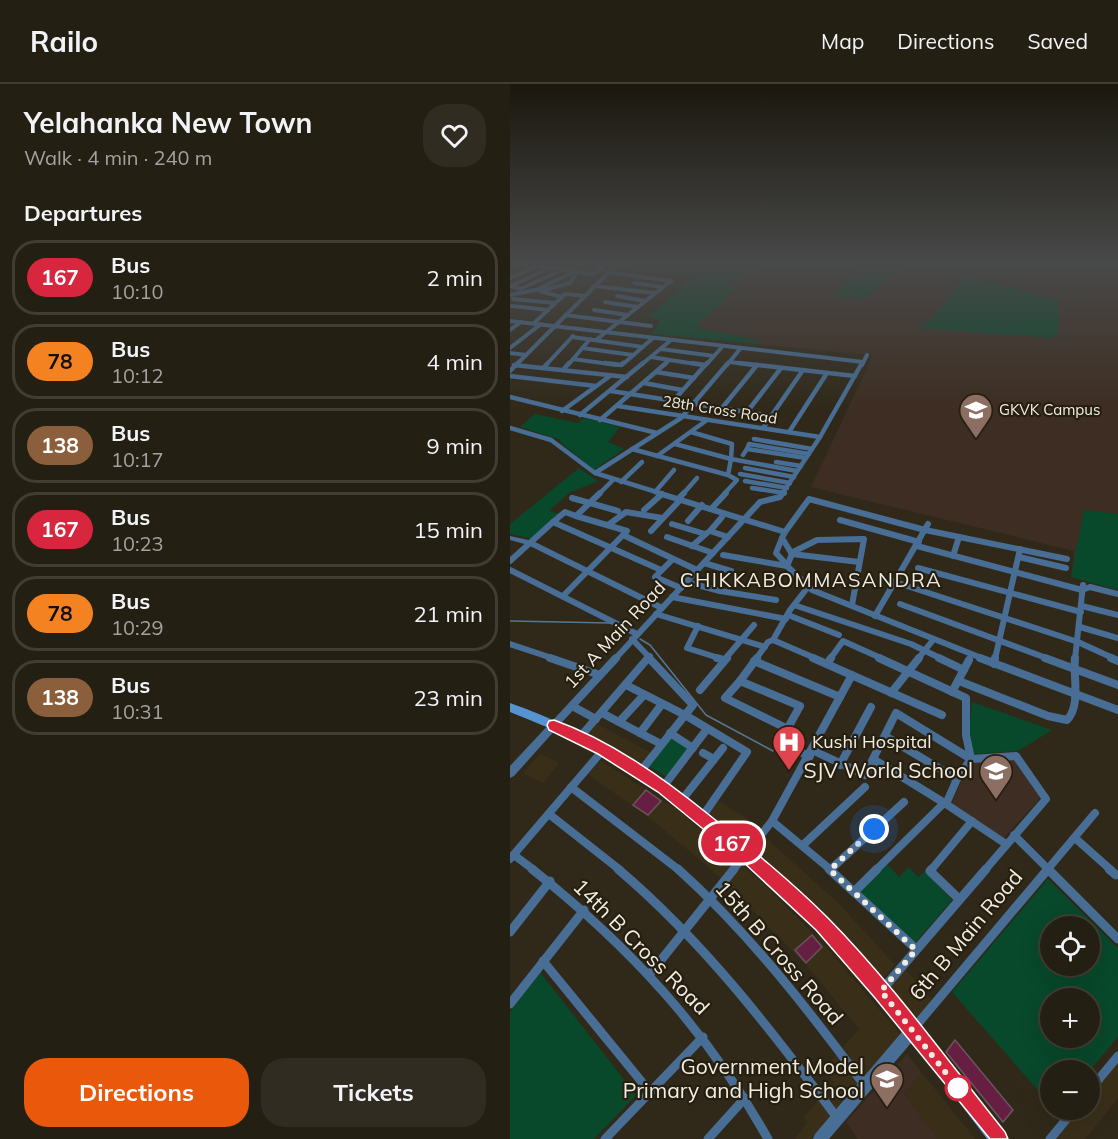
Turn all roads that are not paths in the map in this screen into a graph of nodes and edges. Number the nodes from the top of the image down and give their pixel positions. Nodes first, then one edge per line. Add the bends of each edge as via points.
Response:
1 (547, 311) edge
2 (569, 311) edge
3 (602, 311) edge
4 (632, 311) edge
5 (565, 315) junction
6 (627, 315) junction
7 (510, 321) edge
8 (521, 322) junction
9 (618, 322) junction
10 (534, 323) junction
11 (541, 324) junction
12 (555, 325) junction
13 (651, 326) dead end
14 (580, 328) junction
15 (510, 330) edge
16 (606, 332) junction
17 (573, 337) junction
18 (653, 338) junction
19 (590, 339) junction
20 (596, 340) junction
21 (671, 340) junction
22 (643, 347) junction
23 (723, 347) junction
24 (510, 348) edge
25 (582, 348) junction
26 (661, 349) junction
27 (740, 349) junction
28 (510, 353) edge
29 (526, 355) junction
30 (633, 355) junction
31 (867, 355) dead end
32 (714, 356) junction
33 (651, 357) junction
34 (573, 359) junction
35 (669, 360) junction
36 (730, 362) junction
37 (863, 362) junction
38 (513, 365) edge
39 (624, 365) junction
40 (705, 365) junction
41 (757, 365) junction
42 (639, 367) junction
43 (543, 368) junction
44 (781, 368) junction
45 (563, 370) junction
46 (803, 370) junction
47 (510, 371) edge
48 (656, 372) junction
49 (827, 373) junction
50 (610, 375) junction
51 (510, 376) edge
52 (855, 376) junction
53 (627, 377) junction
54 (694, 378) junction
55 (644, 383) junction
56 (596, 386) junction
57 (682, 390) junction
58 (611, 391) junction
59 (632, 394) junction
60 (510, 397) edge
61 (673, 401) junction
62 (693, 404) junction
63 (618, 406) junction
64 (722, 408) junction
65 (562, 411) junction
66 (747, 412) junction
67 (580, 415) junction
68 (682, 416) junction
69 (772, 416) junction
70 (600, 420) junction
71 (707, 420) junction
72 (510, 428) edge
73 (763, 428) junction
74 (691, 432) junction
75 (789, 432) junction
76 (657, 433) junction
77 (820, 437) junction
78 (754, 438) dead end
79 (675, 444) junction
80 (632, 449) junction
81 (809, 454) junction
82 (743, 455) dead end
83 (657, 456) junction
84 (731, 459) junction
85 (642, 462) dead end
86 (777, 462) dead end
87 (745, 468) dead end
88 (799, 469) junction
89 (674, 470) dead end
90 (595, 473) junction
91 (740, 474) dead end
92 (728, 475) junction
93 (794, 477) junction
94 (698, 478) dead end
95 (613, 480) junction
96 (621, 482) junction
97 (745, 482) dead end
98 (752, 488) dead end
99 (787, 488) junction
100 (655, 492) junction
101 (662, 494) junction
102 (572, 498) dead end
103 (680, 499) junction
104 (590, 502) junction
105 (702, 505) junction
106 (712, 508) junction
107 (644, 510) dead end
108 (618, 511) dead end
109 (576, 516) junction
110 (722, 517) dead end
111 (662, 518) junction
112 (745, 519) junction
113 (840, 520) dead end
114 (688, 521) dead end
115 (554, 522) junction
116 (672, 524) dead end
117 (609, 525) junction
118 (926, 527) junction
119 (870, 529) junction
120 (651, 531) dead end
121 (707, 533) junction
122 (623, 535) junction
123 (784, 535) junction
124 (667, 537) dead end
125 (728, 537) junction
126 (959, 537) junction
127 (510, 538) edge
128 (864, 539) junction
129 (530, 543) junction
130 (918, 544) junction
131 (692, 546) junction
132 (611, 548) junction
133 (1020, 549) junction
134 (713, 554) junction
135 (791, 554) junction
136 (723, 555) dead end
137 (952, 556) junction
138 (1018, 557) junction
139 (1066, 559) dead end
140 (672, 560) junction
141 (510, 561) edge
142 (859, 562) junction
143 (704, 563) junction
144 (787, 566) junction
145 (918, 568) dead end
146 (1066, 568) dead end
147 (510, 570) edge
148 (661, 570) junction
149 (698, 570) junction
150 (589, 571) junction
151 (731, 571) dead end
152 (1015, 573) junction
153 (895, 582) junction
154 (683, 585) junction
155 (808, 587) junction
156 (1083, 587) junction
157 (1010, 594) junction
158 (1118, 594) edge
159 (562, 596) junction
160 (672, 597) junction
161 (776, 600) dead end
162 (900, 604) dead end
163 (794, 605) junction
164 (852, 605) junction
165 (1081, 609) junction
166 (659, 611) junction
167 (1118, 615) edge
168 (874, 616) junction
169 (787, 617) junction
170 (1005, 617) junction
171 (754, 625) dead end
172 (698, 626) junction
173 (1080, 627) junction
174 (839, 635) dead end
175 (635, 637) junction
176 (1118, 638) edge
177 (742, 639) junction
178 (773, 640) junction
179 (933, 640) junction
180 (999, 640) junction
181 (1078, 642) junction
182 (510, 644) edge
183 (765, 647) junction
184 (922, 652) junction
185 (650, 656) junction
186 (724, 660) junction
187 (969, 660) dead end
188 (754, 661) junction
189 (1118, 661) edge
190 (827, 664) junction
191 (994, 664) junction
192 (1074, 668) junction
193 (964, 670) junction
194 (907, 671) junction
195 (600, 675) junction
196 (852, 675) junction
197 (740, 681) junction
198 (959, 681) junction
199 (626, 685) junction
200 (1118, 685) edge
201 (700, 690) dead end
202 (952, 692) junction
203 (891, 693) junction
204 (644, 695) junction
205 (1075, 695) junction
206 (840, 697) junction
207 (662, 704) junction
208 (572, 706) junction
209 (510, 707) edge
210 (871, 707) dead end
211 (1118, 710) edge
212 (685, 715) junction
213 (942, 715) dead end
214 (599, 716) junction
215 (619, 722) junction
216 (554, 725) junction
217 (707, 729) junction
218 (788, 729) junction
219 (670, 733) junction
220 (640, 734) junction
221 (885, 736) junction
222 (580, 737) junction
223 (661, 744) junction
224 (693, 748) junction
225 (723, 748) dead end
226 (603, 750) junction
227 (703, 753) dead end
228 (811, 753) junction
229 (714, 759) junction
230 (873, 759) junction
231 (971, 759) junction
232 (840, 765) junction
233 (640, 772) junction
234 (510, 773) edge
235 (957, 779) junction
236 (571, 787) junction
237 (663, 787) junction
238 (865, 787) dead end
239 (681, 801) junction
240 (904, 802) dead end
241 (945, 804) junction
242 (1095, 813) dead end
243 (549, 814) junction
244 (702, 818) junction
245 (772, 821) junction
246 (972, 821) junction
247 (1075, 838) junction
248 (1009, 841) junction
249 (803, 846) junction
250 (746, 855) junction
251 (512, 857) edge
252 (830, 870) junction
253 (1049, 870) junction
254 (1117, 876) edge
255 (550, 881) junction
256 (854, 892) junction
257 (710, 899) junction
258 (959, 899) junction
259 (584, 910) junction
260 (685, 930) junction
261 (510, 932) edge
262 (1118, 939) edge
263 (916, 950) junction
264 (543, 961) junction
265 (649, 975) junction
266 (881, 991) junction
267 (510, 1004) edge
268 (912, 1031) junction
269 (704, 1036) junction
270 (1118, 1056) edge
271 (1100, 1078) edge
272 (865, 1086) junction
273 (650, 1092) junction
274 (745, 1098) junction
275 (838, 1120) junction
276 (1066, 1120) edge
277 (605, 1139) edge
278 (708, 1139) edge
279 (768, 1139) edge
280 (820, 1139) edge
281 (997, 1139) edge
282 (1050, 1139) edge

1 - 10 street
2 - 5 street
3 - 6 street
4 - 6 street
5 - 9 street
5 - 12 street
6 - 9 street
7 - 8 street
8 - 10 street
8 - 15 street
9 - 13 street
9 - 16 street
10 - 11 street
11 - 12 street
11 - 24 street
12 - 14 street
12 - 29 street
14 - 16 street
14 - 17 street
16 - 18 street
16 - 20 street
17 - 19 street
17 - 43 street
18 - 21 street
18 - 22 street
19 - 20 street
19 - 25 street
20 - 22 street
21 - 23 street
21 - 26 street
22 - 30 street
23 - 27 street
23 - 32 street
25 - 30 street
25 - 34 street
26 - 32 street
26 - 33 street
27 - 36 street
27 - 37 street
28 - 29 street
29 - 38 street
30 - 39 street
31 - 37 street
32 - 40 street
33 - 35 street
33 - 42 street
34 - 39 street
34 - 45 street
35 - 40 street
35 - 48 street
36 - 41 street
36 - 62 street
37 - 52 street
38 - 43 street
38 - 47 street
39 - 42 street
40 - 54 street
41 - 44 street
41 - 64 street
42 - 53 street
43 - 45 street
44 - 46 street
44 - 66 street
45 - 50 street
46 - 49 street
46 - 69 street
48 - 54 street
48 - 55 street
49 - 52 street
49 - 75 street
50 - 53 street
50 - 56 street
51 - 56 street
52 - 77 street
53 - 58 street
54 - 57 street
55 - 57 street
55 - 59 street
56 - 65 street
57 - 61 street
58 - 59 street
58 - 67 street
59 - 61 street
59 - 63 street
60 - 65 street
61 - 62 street
62 - 64 street
62 - 68 street
63 - 68 street, 28th Cross Road
63 - 70 street
64 - 66 street
65 - 67 street
66 - 69 street
67 - 70 street
68 - 71 street, 28th Cross Road
68 - 76 street
69 - 73 street
70 - 76 street
71 - 73 street, 28th Cross Road
71 - 74 street
72 - 90 street via 551,440
73 - 75 street, 28th Cross Road
74 - 79 street
74 - 84 street via 732,444
75 - 77 street, 28th Cross Road
76 - 80 street
77 - 81 street
78 - 81 street
79 - 83 street
79 - 84 street
80 - 83 street
80 - 90 street
81 - 82 street via 747,448
81 - 88 street
83 - 92 street
84 - 88 street
84 - 92 street
85 - 96 street
86 - 88 street
87 - 93 street
88 - 93 street
89 - 100 street
90 - 95 street
91 - 99 street
92 - 106 street via 737,480
93 - 99 street
94 - 103 street
95 - 96 street
95 - 104 street
96 - 100 street
97 - 99 street
98 - 99 street
99 - 112 street, 1st A Main Road via 780,497 760,502
100 - 101 street
101 - 103 street
101 - 107 street
102 - 104 street
103 - 105 street
103 - 111 street
104 - 108 street
104 - 109 street
105 - 106 street
105 - 114 street
106 - 112 street
109 - 115 street via 564,512
109 - 117 street
110 - 121 street
111 - 117 street via 626,512
111 - 120 street
112 - 123 street
112 - 125 street, 1st A Main Road
113 - 119 street
115 - 129 street
115 - 132 street
116 - 121 street
117 - 122 street via 627,531
118 - 123 street via 809,499
118 - 126 street
118 - 130 street
119 - 128 street
119 - 130 street
121 - 125 street
121 - 131 street
122 - 132 street
122 - 140 street via 675,558
123 - 135 street
123 - 144 street via 776,553
124 - 131 street
125 - 134 street, 1st A Main Road
126 - 133 street
126 - 137 street
127 - 129 street
128 - 135 street via 827,537 805,543
128 - 142 street
129 - 141 street
129 - 150 street
130 - 137 street
130 - 153 street
131 - 134 street
132 - 148 street
132 - 150 street
133 - 138 street
133 - 139 street
134 - 143 street, 1st A Main Road
135 - 142 street
135 - 144 street
136 - 144 street
137 - 152 street
138 - 146 street
138 - 152 street
140 - 148 street
140 - 149 street
142 - 164 street
143 - 149 street, 1st A Main Road
143 - 151 street
144 - 155 street
145 - 157 street
147 - 159 street
148 - 154 street via 655,577
149 - 154 street, 1st A Main Road
150 - 159 street
150 - 166 street
152 - 156 street
152 - 157 street
153 - 168 street
153 - 170 street
154 - 160 street, 1st A Main Road
154 - 161 street
155 - 163 street
155 - 164 street
156 - 158 street
156 - 165 street
157 - 165 street
157 - 170 street
159 - 175 street
160 - 166 street, 1st A Main Road
160 - 169 street
162 - 180 street
163 - 169 street
163 - 184 street via 910,644
164 - 168 street
165 - 167 street
165 - 173 street
166 - 172 street
166 - 175 street, 1st A Main Road
168 - 179 street
169 - 174 street
169 - 178 street
170 - 180 street
170 - 181 street
171 - 177 street
172 - 177 street
172 - 186 street via 687,648
173 - 176 street
173 - 181 street
175 - 185 street
175 - 195 street, 1st A Main Road
177 - 183 street
177 - 186 street
178 - 183 street
178 - 190 street
179 - 184 street
179 - 191 street
180 - 191 street
180 - 192 street
181 - 189 street
181 - 192 street
182 - 195 street
183 - 188 street
184 - 193 street
184 - 194 street
185 - 199 street
185 - 212 street via 693,705
186 - 201 street
187 - 193 street
188 - 197 street
188 - 206 street
190 - 194 street via 843,642
190 - 196 street
191 - 205 street
192 - 200 street
192 - 205 street
193 - 198 street
194 - 202 street
194 - 203 street
195 - 208 street, 1st A Main Road
196 - 203 street
196 - 206 street
197 - 218 street via 800,706
197 - 218 street via 725,698
198 - 202 street
198 - 205 street via 1067,720
199 - 204 street
199 - 214 street
202 - 231 street via 966,698 964,743
203 - 213 street
204 - 207 street
204 - 215 street
205 - 211 street
206 - 228 street
207 - 212 street
207 - 220 street
208 - 214 street
208 - 216 street, 1st A Main Road
209 - 216 main road
210 - 232 street
212 - 217 street
212 - 219 street
214 - 215 street
214 - 222 street
215 - 220 street
216 - 222 main road
216 - 234 street, 1st A Main Road
217 - 224 street
217 - 244 street via 747,752
218 - 228 street via 778,744
219 - 223 street
219 - 224 street
220 - 223 street
221 - 230 street
221 - 231 street via 896,713
221 - 235 street
222 - 226 main road
223 - 233 street
224 - 237 street
225 - 229 street
226 - 233 main road
226 - 236 street
227 - 229 street
228 - 232 street
228 - 245 street
229 - 239 street
230 - 232 street via 865,775
230 - 241 street
231 - 235 street
231 - 248 street via 1016,756 1046,799
233 - 237 main road
235 - 241 street
236 - 243 street
236 - 257 street, 15th B Cross Road via 632,831
237 - 239 main road
238 - 249 street
239 - 244 main road
240 - 252 street
241 - 246 street
241 - 256 street
242 - 247 street, 6th B Main Road
243 - 251 street
243 - 260 street via 610,861
244 - 250 main road
245 - 249 street
245 - 250 street
246 - 248 street
246 - 258 street via 930,871
247 - 253 street, 6th B Main Road
247 - 254 street
248 - 253 street
248 - 258 street
249 - 252 street
250 - 257 street
250 - 266 main road via 822,924
251 - 255 street, 14th B Cross Road
252 - 256 street
253 - 262 street
253 - 268 street, 6th B Main Road
255 - 259 street, 14th B Cross Road
255 - 261 street
256 - 263 street
257 - 260 street
257 - 272 street, 15th B Cross Road via 797,994
258 - 263 street
259 - 264 street
259 - 265 street, 14th B Cross Road
260 - 265 street
260 - 275 street via 768,1026
263 - 266 street
264 - 267 street
264 - 273 street
265 - 269 street, 14th B Cross Road
266 - 268 main road
268 - 272 street, 6th B Main Road
268 - 281 main road
269 - 273 street
269 - 274 street, 14th B Cross Road
270 - 271 street
272 - 275 street, 6th B Main Road
273 - 277 street
274 - 278 street
274 - 279 street, 14th B Cross Road
275 - 280 street, 6th B Main Road
276 - 282 street

